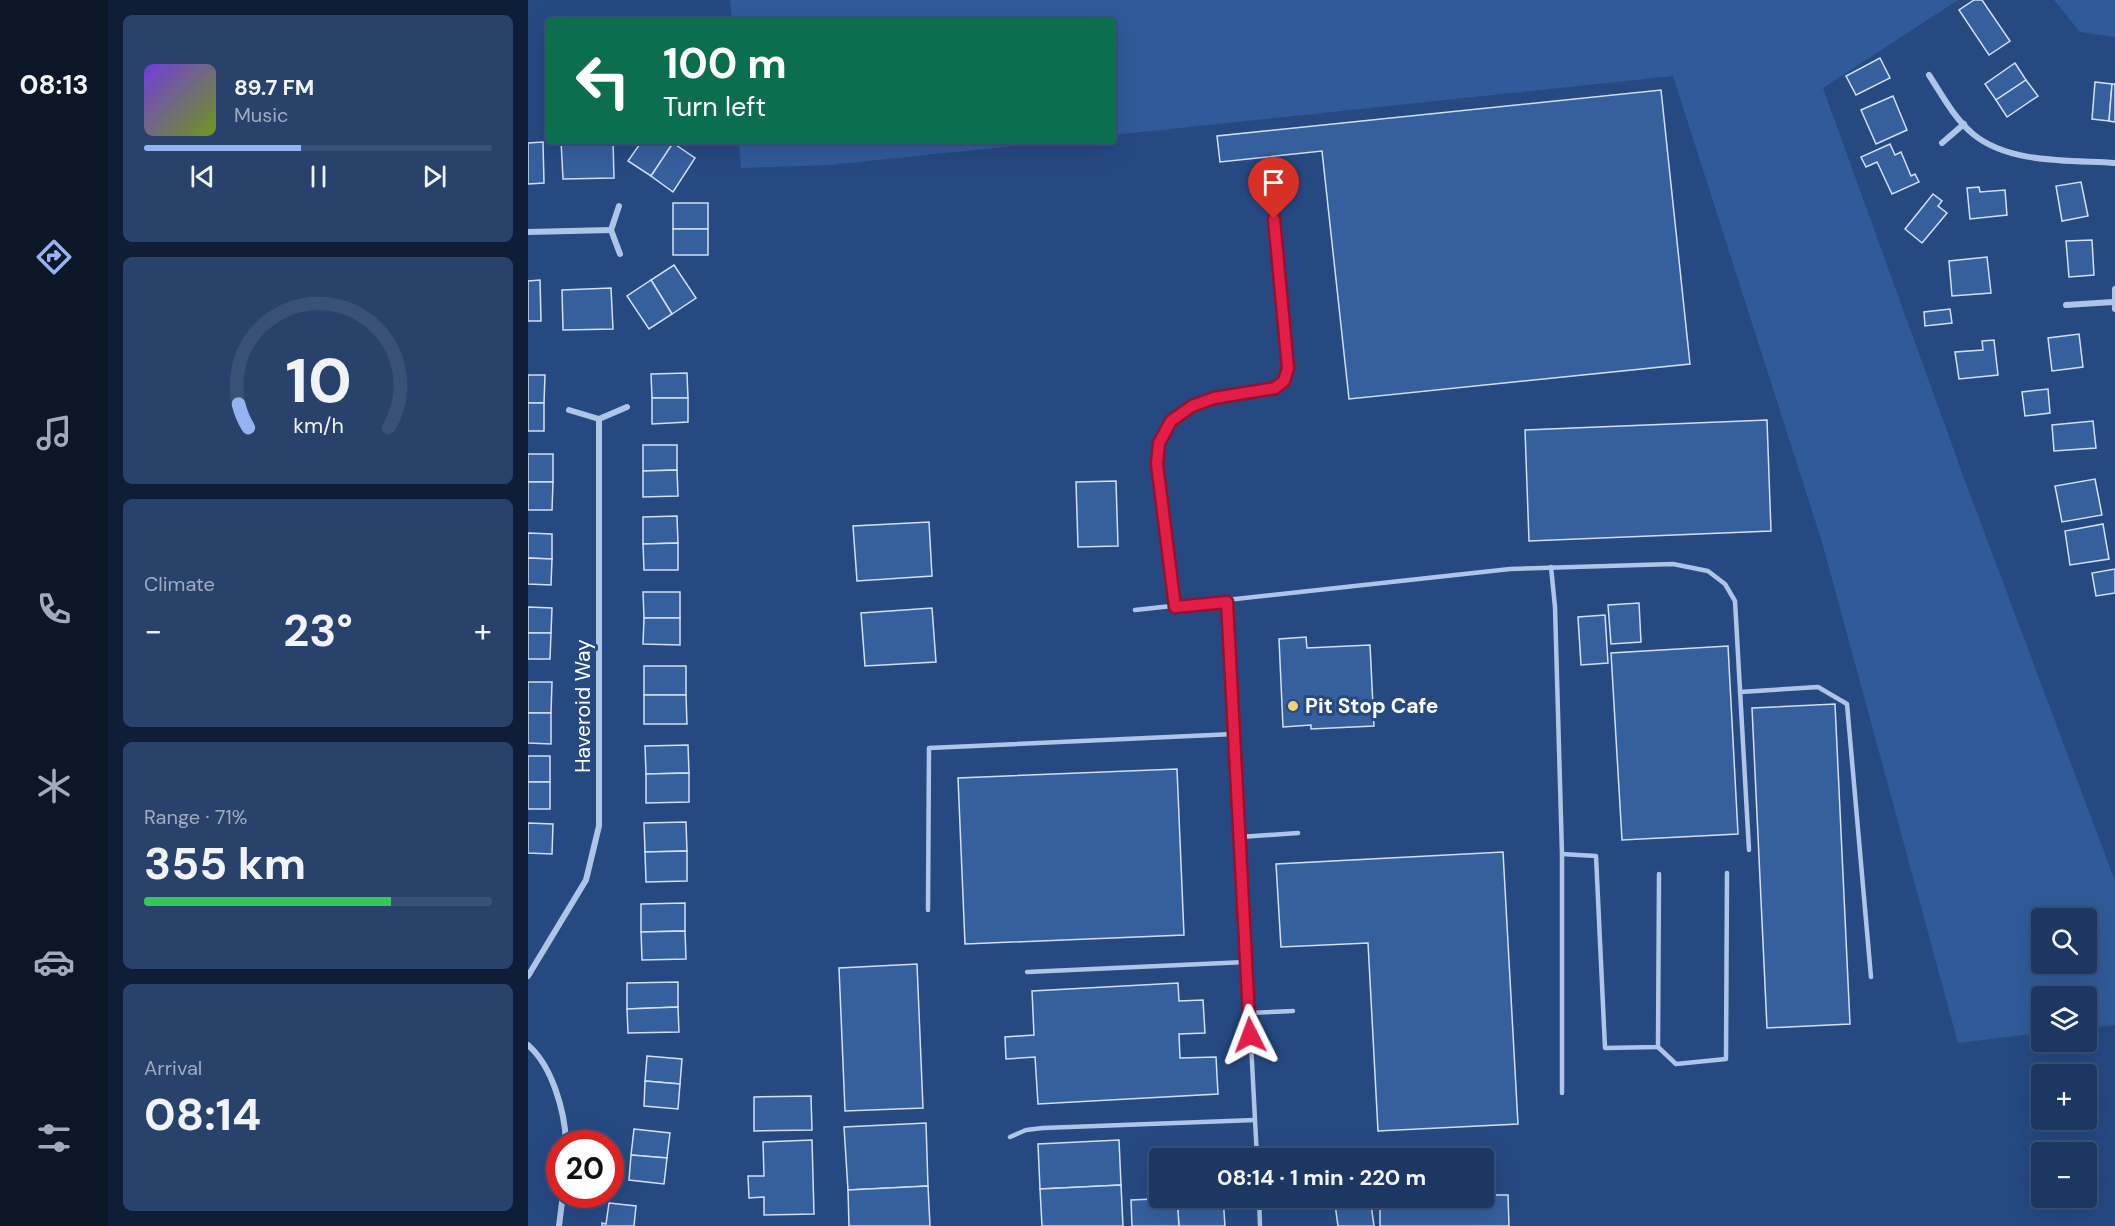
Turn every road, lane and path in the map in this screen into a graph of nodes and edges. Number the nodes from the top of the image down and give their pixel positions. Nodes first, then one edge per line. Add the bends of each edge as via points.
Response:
1 (1929, 75) dead end
2 (1964, 124) junction
3 (1942, 143) dead end
4 (2115, 163) edge
5 (1270, 176) dead end
6 (619, 206) dead end
7 (611, 230) junction
8 (528, 232) edge
9 (620, 254) dead end
10 (2115, 289) edge
11 (2066, 305) dead end
12 (2114, 306) edge
13 (627, 407) dead end
14 (569, 410) dead end
15 (599, 419) junction
16 (1551, 567) junction
17 (1227, 602) junction
18 (1175, 607) junction
19 (1135, 610) dead end
20 (1740, 692) junction
21 (1234, 734) junction
22 (1298, 833) dead end
23 (1240, 837) junction
24 (1749, 850) dead end
25 (1562, 854) junction
26 (1727, 873) dead end
27 (1659, 874) dead end
28 (928, 910) dead end
29 (1246, 962) junction
30 (1027, 972) dead end
31 (528, 976) edge
32 (1871, 977) dead end
33 (1293, 1011) dead end
34 (1249, 1013) junction
35 (528, 1045) edge
36 (1658, 1047) junction
37 (1562, 1093) dead end
38 (1255, 1120) junction
39 (563, 1130) edge
40 (1010, 1137) dead end
41 (1256, 1148) edge
42 (561, 1208) edge
43 (1259, 1208) edge
44 (559, 1226) edge
45 (1260, 1226) edge

1 - 2 street
2 - 3 street
2 - 4 street via 1973,134 2004,151
5 - 18 lane via 1288,368 1284,381 1275,388 1214,398 1192,406 1171,421 1159,443 1157,464
6 - 7 street
7 - 8 street
7 - 9 street
10 - 12 street
11 - 12 street
13 - 15 street
14 - 15 street
15 - 31 street, Haveroid Way via 599,826 586,880
16 - 17 lane via 1491,570
16 - 20 lane via 1673,564 1708,571 1725,584 1735,601
16 - 25 lane via 1556,607
17 - 18 lane
17 - 21 lane
18 - 19 lane
20 - 24 lane
20 - 32 lane via 1818,687 1847,704
21 - 23 lane
21 - 28 lane via 929,748
22 - 23 lane
23 - 29 lane
25 - 36 lane via 1596,856 1605,1048
25 - 37 lane
26 - 36 lane via 1726,1059 1676,1064
27 - 36 lane
29 - 30 lane
29 - 34 lane
33 - 34 lane
34 - 38 lane
35 - 39 street via 538,1053 555,1090
38 - 40 lane via 1043,1128
38 - 41 lane
42 - 44 street
43 - 45 lane

